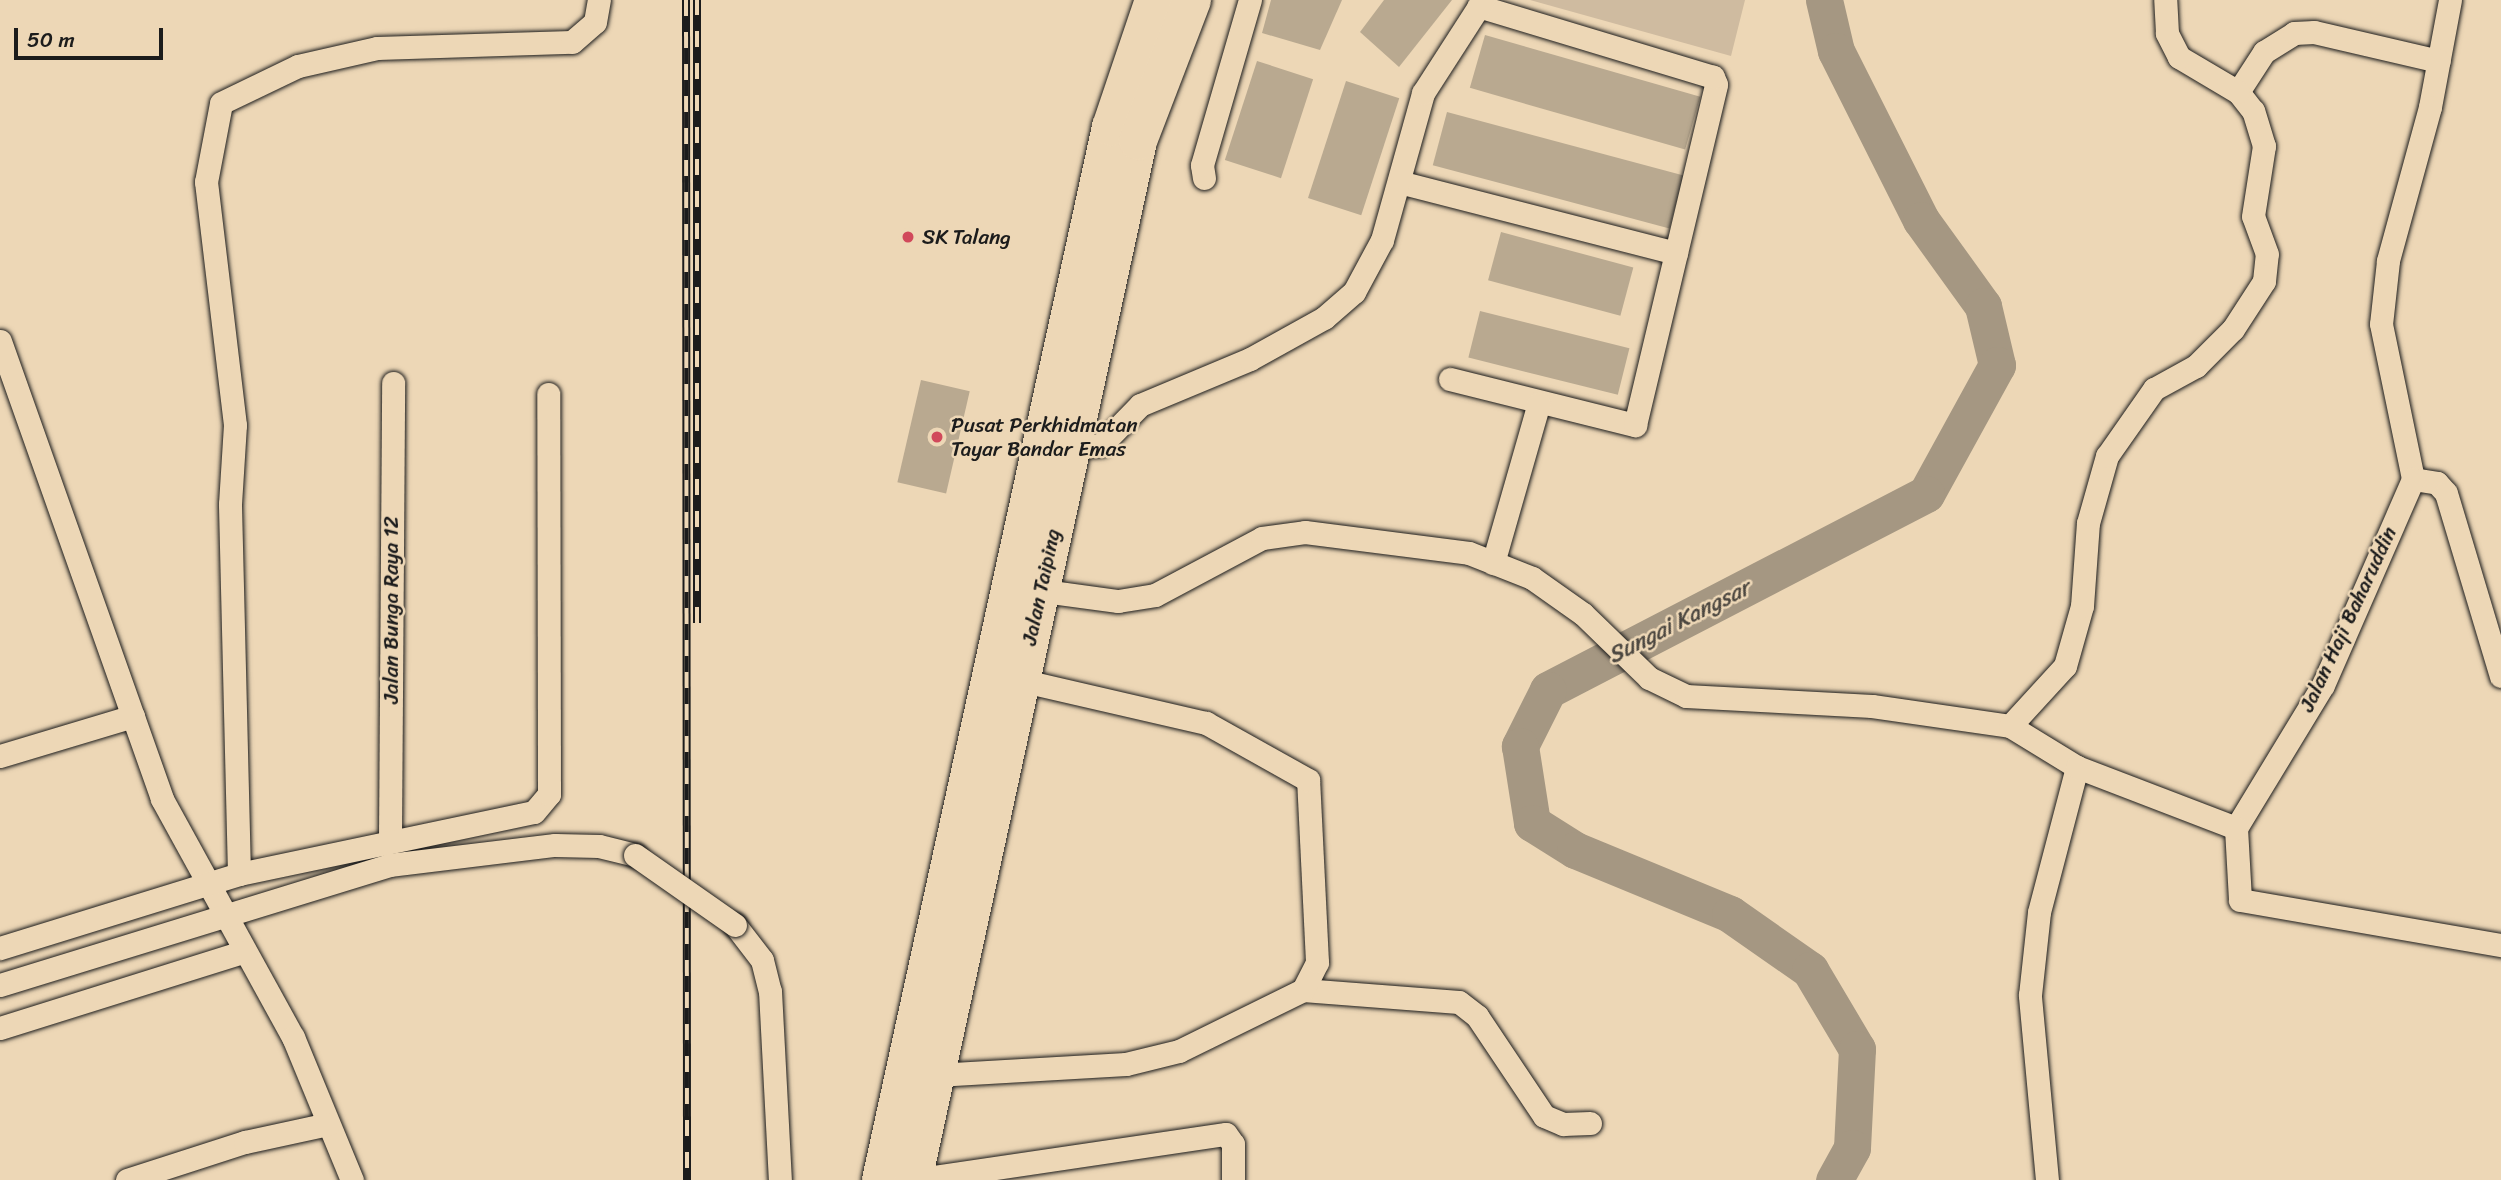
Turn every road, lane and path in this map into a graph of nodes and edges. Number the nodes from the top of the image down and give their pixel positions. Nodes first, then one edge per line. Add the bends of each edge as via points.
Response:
1 (599, 0) edge
2 (1154, 0) edge
3 (1192, 0) edge
4 (1250, 0) edge
5 (2165, 0) edge
6 (2451, 0) edge
7 (1481, 3) edge
8 (2439, 61) junction
9 (2238, 92) junction
10 (1204, 178) dead end
11 (1399, 181) junction
12 (1676, 253) junction
13 (0, 341) edge
14 (1450, 379) dead end
15 (393, 383) dead end
16 (548, 394) dead end
17 (1539, 403) junction
18 (1072, 447) junction
19 (2423, 481) junction
20 (1493, 563) junction
21 (1024, 588) junction
22 (2501, 676) edge
23 (1020, 680) junction
24 (133, 716) junction
25 (2010, 726) junction
26 (0, 756) edge
27 (2077, 767) junction
28 (2236, 828) junction
29 (390, 838) junction
30 (239, 874) junction
31 (205, 883) junction
32 (223, 915) junction
33 (2501, 945) edge
34 (0, 948) edge
35 (242, 952) junction
36 (0, 985) edge
37 (1303, 990) junction
38 (0, 1028) edge
39 (936, 1075) junction
40 (328, 1124) junction
41 (1590, 1124) dead end
42 (893, 1177) edge
43 (780, 1179) edge
44 (127, 1180) edge
45 (352, 1180) edge
46 (1233, 1180) edge
47 (2047, 1180) edge

1 - 30 street via 595,22 572,42 377,48 298,66 221,103 206,182 235,425 230,504
2 - 21 highway, Jalan Taiping via 1111,127
3 - 18 highway, Jalan Taiping via 1138,141
4 - 10 street via 1202,165
5 - 9 street via 2167,33 2179,57
6 - 8 street
7 - 11 street via 1423,93
7 - 12 street via 1713,77
8 - 9 street via 2314,32 2294,33 2264,52
8 - 19 street via 2388,261 2382,324
9 - 25 street via 2253,111 2264,146 2253,216 2267,254 2264,281 2233,330 2196,366 2154,389 2107,456 2088,523 2082,606 2065,666
11 - 12 street
11 - 18 street via 1382,240 1354,292 1324,318 1250,359 1168,388 1140,405 1101,445
12 - 17 street via 1635,425
13 - 24 street
14 - 17 street
15 - 29 street, Jalan Bunga Raya 12
16 - 29 street via 549,794 534,811
17 - 20 street
18 - 21 highway, Jalan Taiping
19 - 22 street via 2458,525
19 - 28 street, Jalan Haji Baharuddin via 2322,685
20 - 21 street via 1469,553 1305,532 1262,538 1155,595 1118,601
20 - 25 street via 1532,578 1583,614 1649,678 1686,696 1872,706
21 - 23 highway, Jalan Taiping
21 - 42 highway, Jalan Taiping
23 - 37 street via 1206,723 1308,780 1317,962
23 - 39 highway, Jalan Taiping
24 - 26 street
24 - 31 street via 162,799
25 - 27 street
27 - 28 street
27 - 47 street via 2039,912 2030,995
28 - 33 street via 2240,900
29 - 30 street
30 - 31 street
31 - 32 street
31 - 34 street
32 - 35 street
32 - 36 street
32 - 43 street, bridge via 389,865 555,845 599,846 635,855 735,925 762,960 771,991
35 - 38 street
35 - 40 street via 293,1037
37 - 39 street via 1190,1046 1126,1064
37 - 41 street via 1459,1002 1477,1016 1544,1116
39 - 42 highway, Jalan Taiping
40 - 44 street via 244,1142
40 - 45 street
42 - 46 street via 1226,1134 1233,1144

